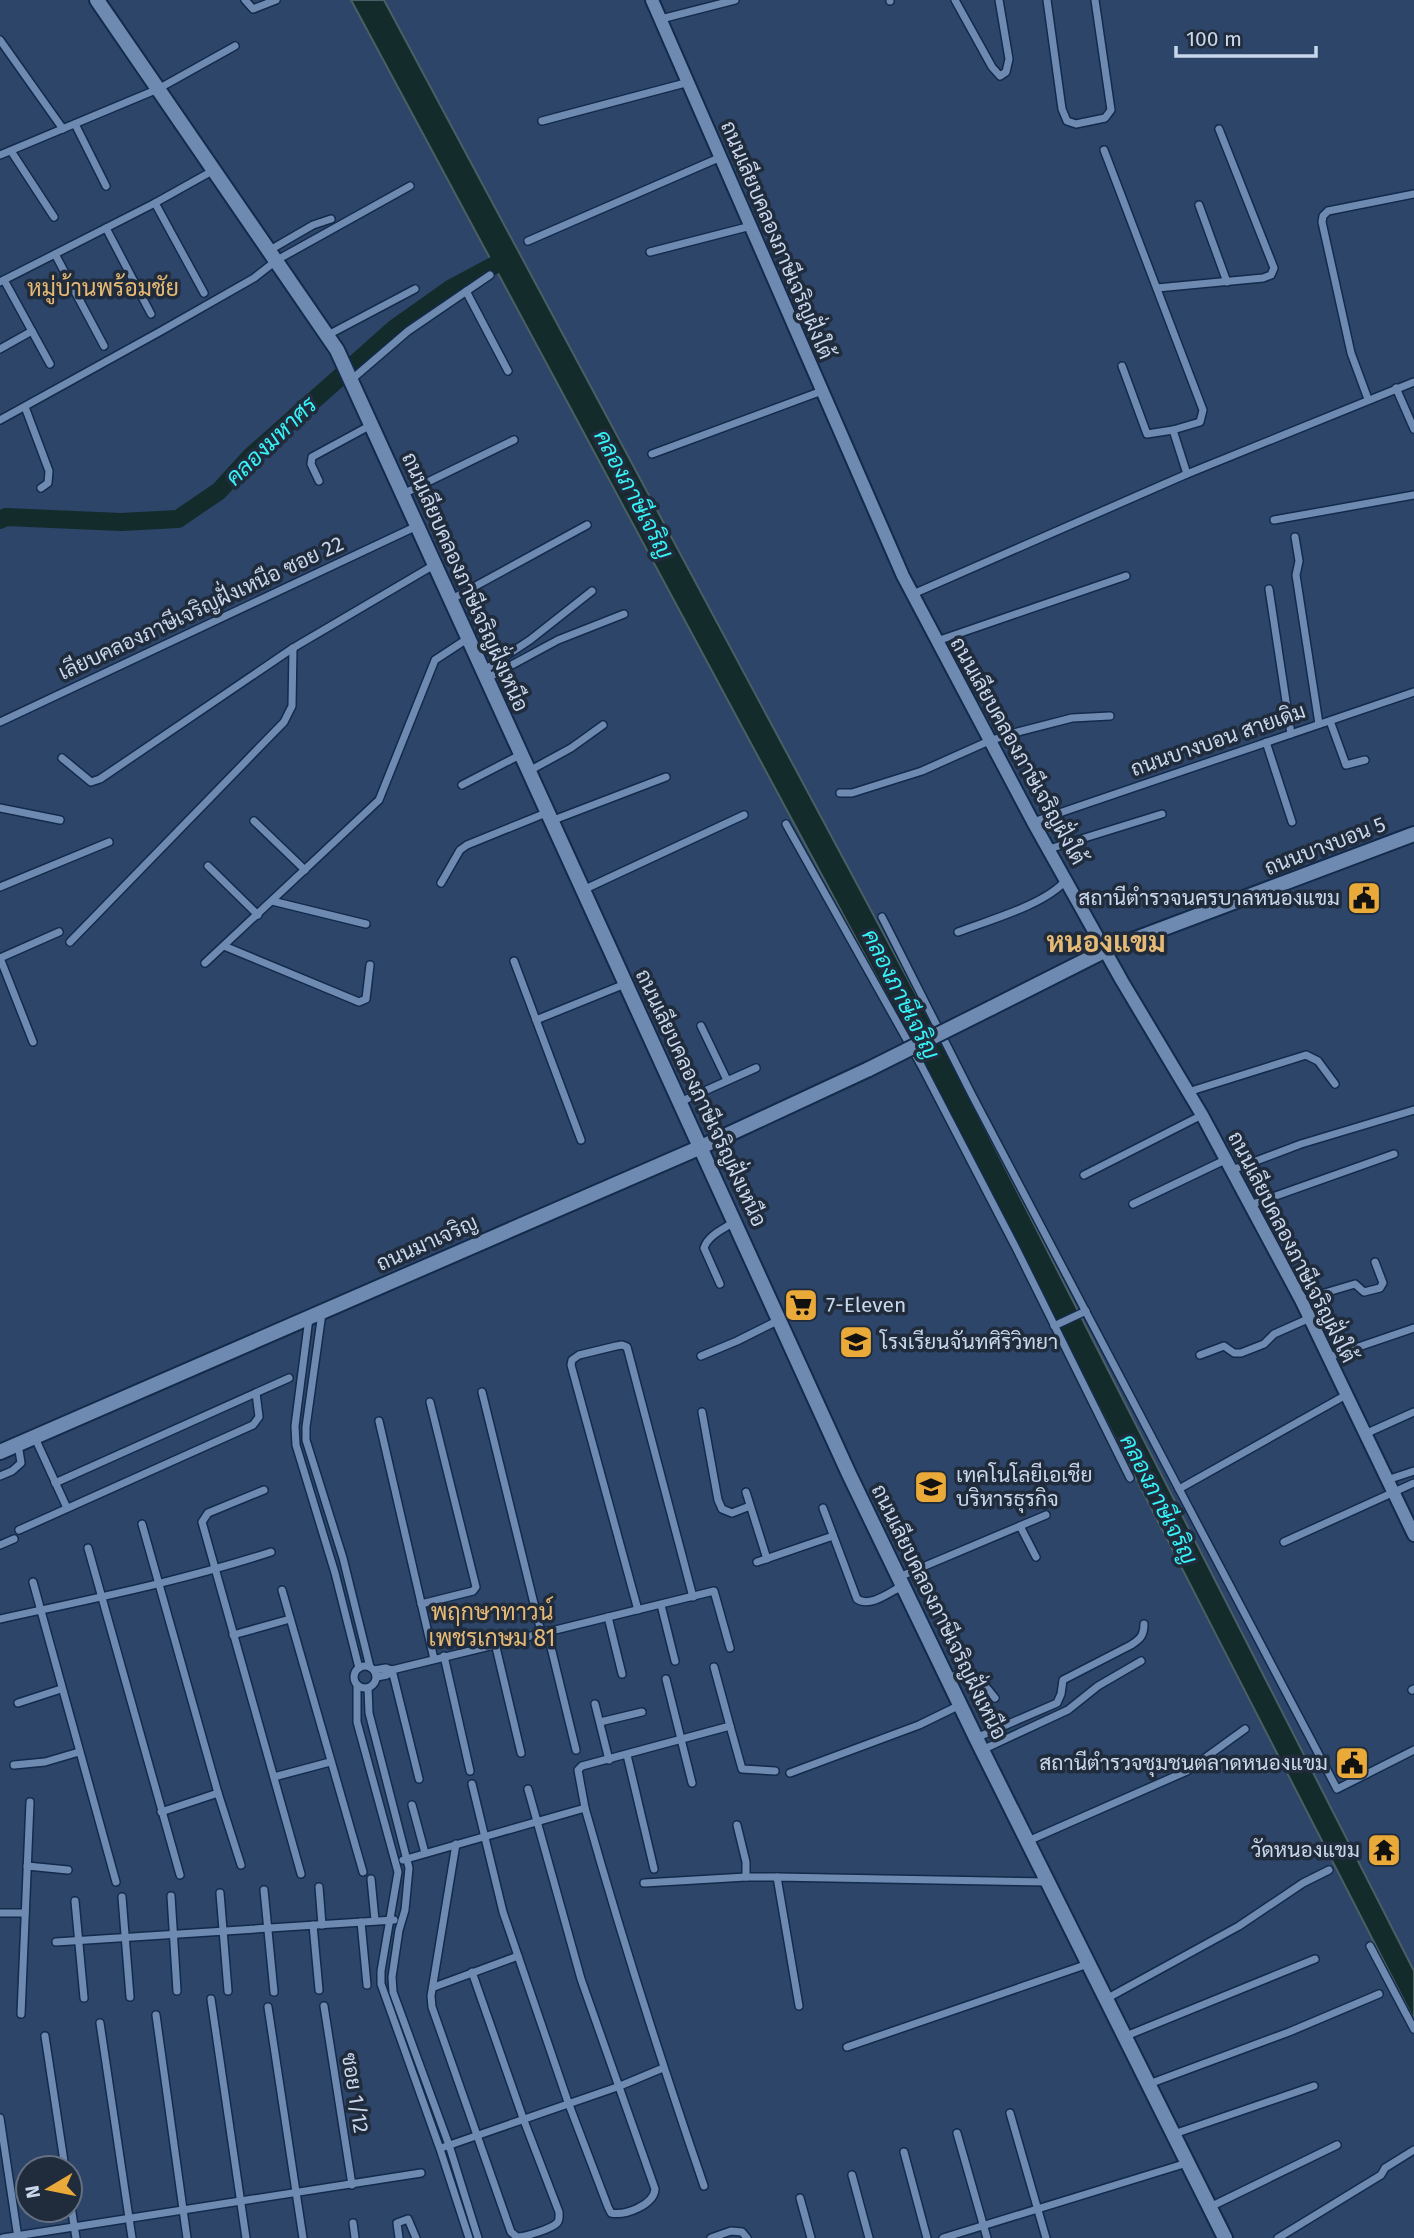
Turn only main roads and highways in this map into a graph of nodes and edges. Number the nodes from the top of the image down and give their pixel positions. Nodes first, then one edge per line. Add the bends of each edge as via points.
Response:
1 (97, 0) edge
2 (1414, 834) edge
3 (869, 1069) joint
4 (701, 1147) junction
5 (0, 1452) edge
6 (1225, 2238) edge

1 - 4 main road, ถนนเลียบคลองภาษีเจริญฝั่งเหนือ via 337,350
2 - 3 main road, ถนนบางบอน 5, bridge via 1105,950
3 - 4 main road, ถนนมาเจริญ
4 - 5 main road, ถนนมาเจริญ
4 - 6 main road, ถนนเลียบคลองภาษีเจริญฝั่งเหนือ via 900,1582

